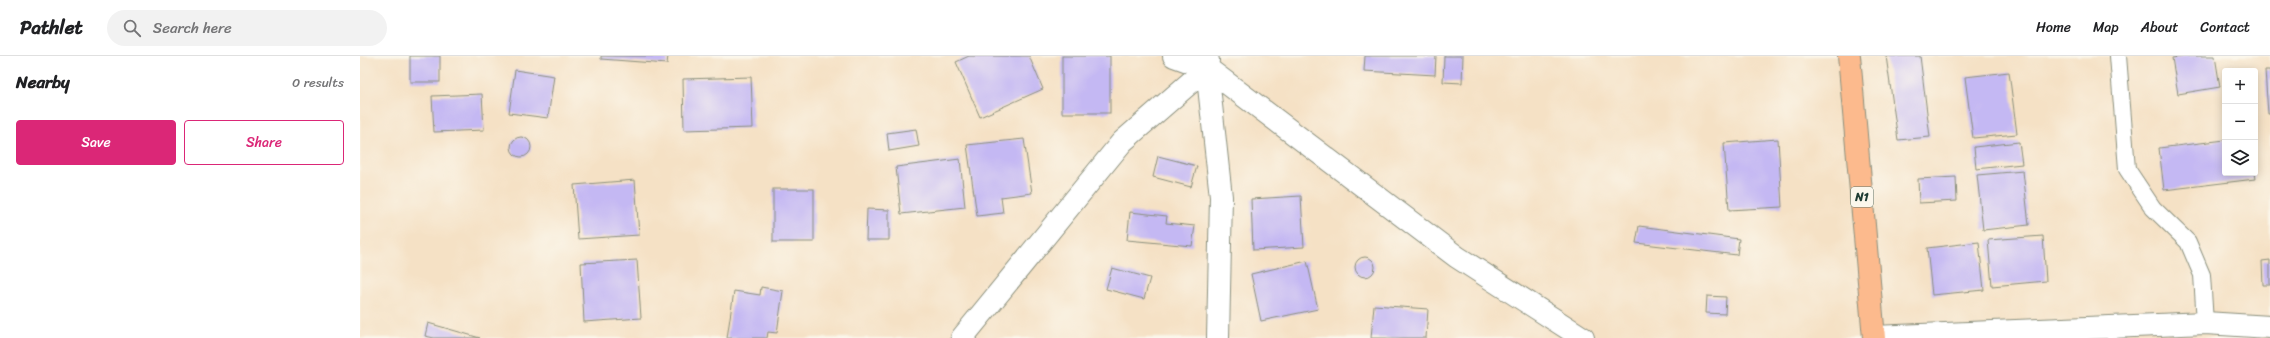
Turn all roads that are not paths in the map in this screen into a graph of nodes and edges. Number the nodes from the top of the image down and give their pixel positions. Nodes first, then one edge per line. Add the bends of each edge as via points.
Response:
1 (1174, 56) edge
2 (1849, 56) edge
3 (2118, 56) edge
4 (1207, 62) edge
5 (2205, 323) junction
6 (2270, 327) edge
7 (1874, 337) edge
8 (962, 338) edge
9 (1218, 338) edge
10 (1583, 338) edge

1 - 4 street
2 - 7 highway, N1
3 - 5 lane via 2127,169 2153,208 2188,242 2202,274
4 - 8 street via 1122,142
4 - 9 street via 1220,197
4 - 10 street via 1457,257
5 - 6 street
5 - 7 street

